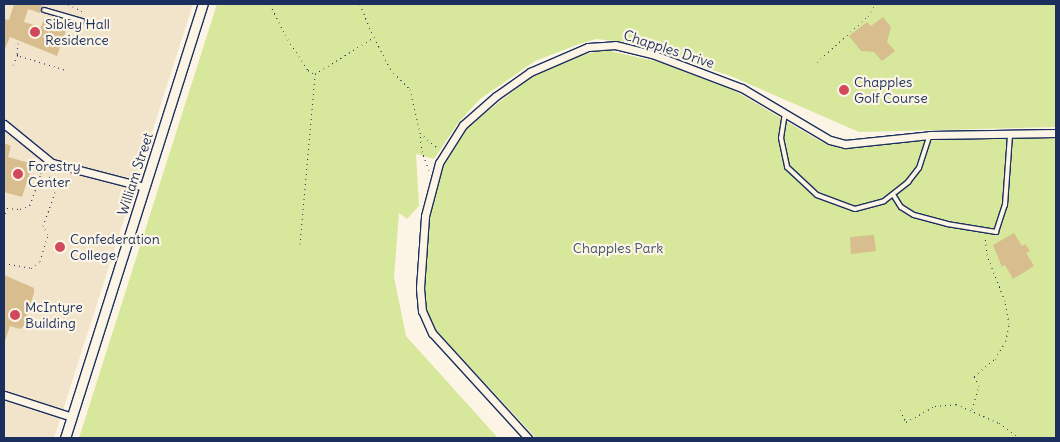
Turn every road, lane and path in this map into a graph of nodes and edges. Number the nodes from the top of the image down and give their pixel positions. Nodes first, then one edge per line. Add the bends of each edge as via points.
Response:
1 (6, 4) edge
2 (68, 4) edge
3 (203, 4) edge
4 (270, 4) edge
5 (360, 4) edge
6 (876, 4) edge
7 (4, 10) edge
8 (44, 10) dead end
9 (84, 12) dead end
10 (82, 21) dead end
11 (374, 37) junction
12 (18, 43) dead end
13 (18, 54) junction
14 (817, 62) dead end
15 (13, 65) dead end
16 (66, 70) dead end
17 (315, 74) junction
18 (785, 113) junction
19 (4, 124) edge
20 (420, 133) junction
21 (1056, 133) edge
22 (1010, 135) junction
23 (930, 136) junction
24 (446, 151) junction
25 (36, 160) dead end
26 (48, 176) dead end
27 (434, 177) junction
28 (30, 178) dead end
29 (38, 181) junction
30 (145, 187) junction
31 (894, 196) junction
32 (4, 218) edge
33 (986, 231) junction
34 (300, 244) dead end
35 (4, 263) edge
36 (4, 395) edge
37 (972, 409) junction
38 (900, 410) dead end
39 (72, 417) junction
40 (65, 438) edge
41 (528, 438) edge
42 (1019, 438) edge

1 - 7 path
2 - 9 path
3 - 30 street, William Street
4 - 17 path via 285,35 308,70
5 - 11 path
6 - 14 path via 868,16
8 - 10 lane
11 - 17 path
11 - 20 path via 390,69 410,89
12 - 13 path
13 - 15 path
13 - 16 path
17 - 34 path
18 - 23 street, Chapples Drive via 830,140 845,144
18 - 24 street, Chapples Drive via 742,88 666,59 623,46 595,45 543,65 518,80 474,114
18 - 31 lane via 781,138 787,167 809,190 827,200 855,208 873,206
19 - 30 street via 52,163
20 - 24 path via 430,144
20 - 27 path via 425,162
21 - 22 street, Chapples Drive
22 - 23 street, Chapples Drive
22 - 33 lane via 1004,214 996,232
23 - 31 lane via 919,168
24 - 27 street, Chapples Drive
25 - 29 path via 42,168
26 - 35 path via 59,181 43,226 48,234 40,261 31,268
27 - 41 street, Chapples Drive via 426,208 420,259 424,319 447,353
28 - 29 path
29 - 32 path via 30,205 20,209 6,208
30 - 39 street, William Street
31 - 33 lane via 901,207 914,215
33 - 37 path via 987,256 1005,301 1009,324 1006,341 995,359 974,376 979,386
36 - 39 street
37 - 38 path via 956,404 935,406 906,422
37 - 42 path
39 - 40 street, William Street

